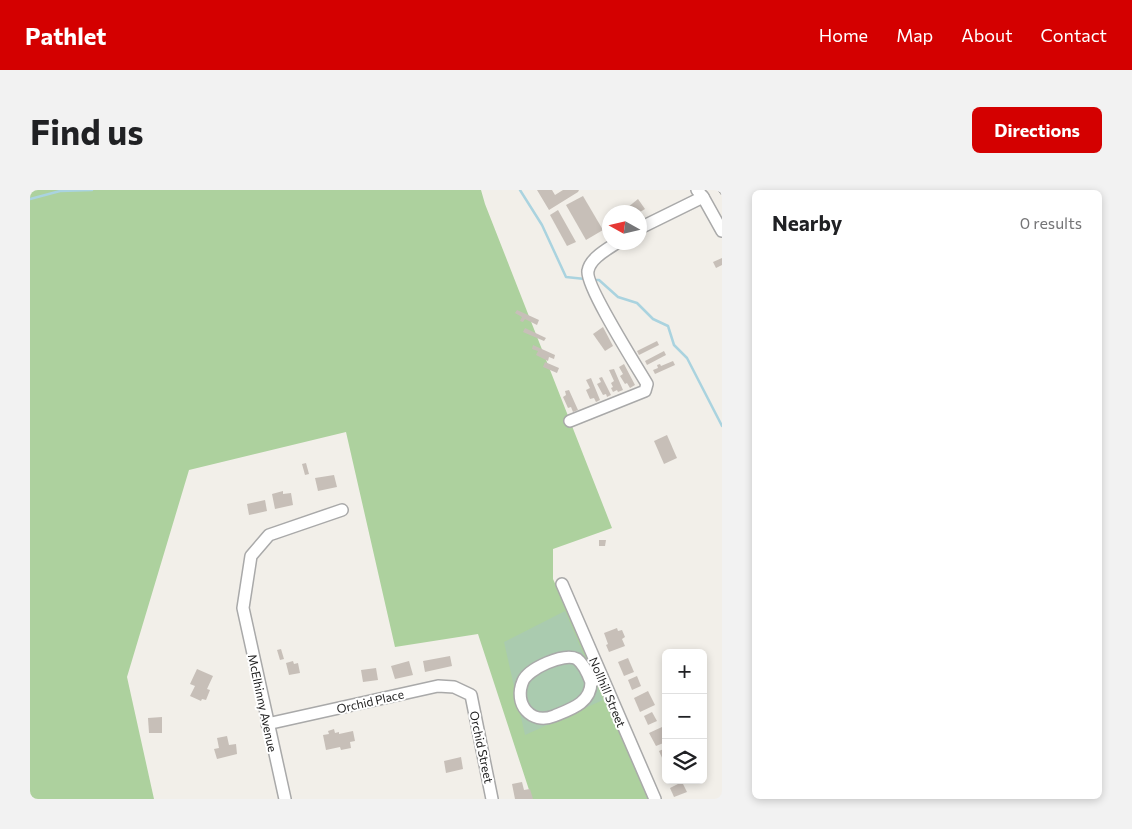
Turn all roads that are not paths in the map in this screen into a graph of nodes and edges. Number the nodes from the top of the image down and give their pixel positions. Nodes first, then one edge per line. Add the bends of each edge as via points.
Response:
1 (700, 194) edge
2 (647, 224) edge
3 (722, 231) edge
4 (607, 250) edge
5 (570, 421) dead end
6 (342, 510) dead end
7 (562, 584) dead end
8 (597, 680) junction
9 (471, 695) joint
10 (267, 724) junction
11 (285, 799) edge
12 (492, 799) edge
13 (655, 799) edge

1 - 2 street
1 - 3 street
4 - 5 street via 592,261 588,276 647,384 645,391
6 - 10 street, McElhinny Avenue via 269,535 251,556 243,608
7 - 8 street, Nollhill Street
8 - 8 street via 583,702 546,719 532,716 521,700 522,683 529,673 562,658 571,657 579,661
8 - 13 street, Nollhill Street
9 - 10 street, Orchid Place via 454,687 438,686
9 - 12 street, Orchid Street
10 - 11 street, McElhinny Avenue

